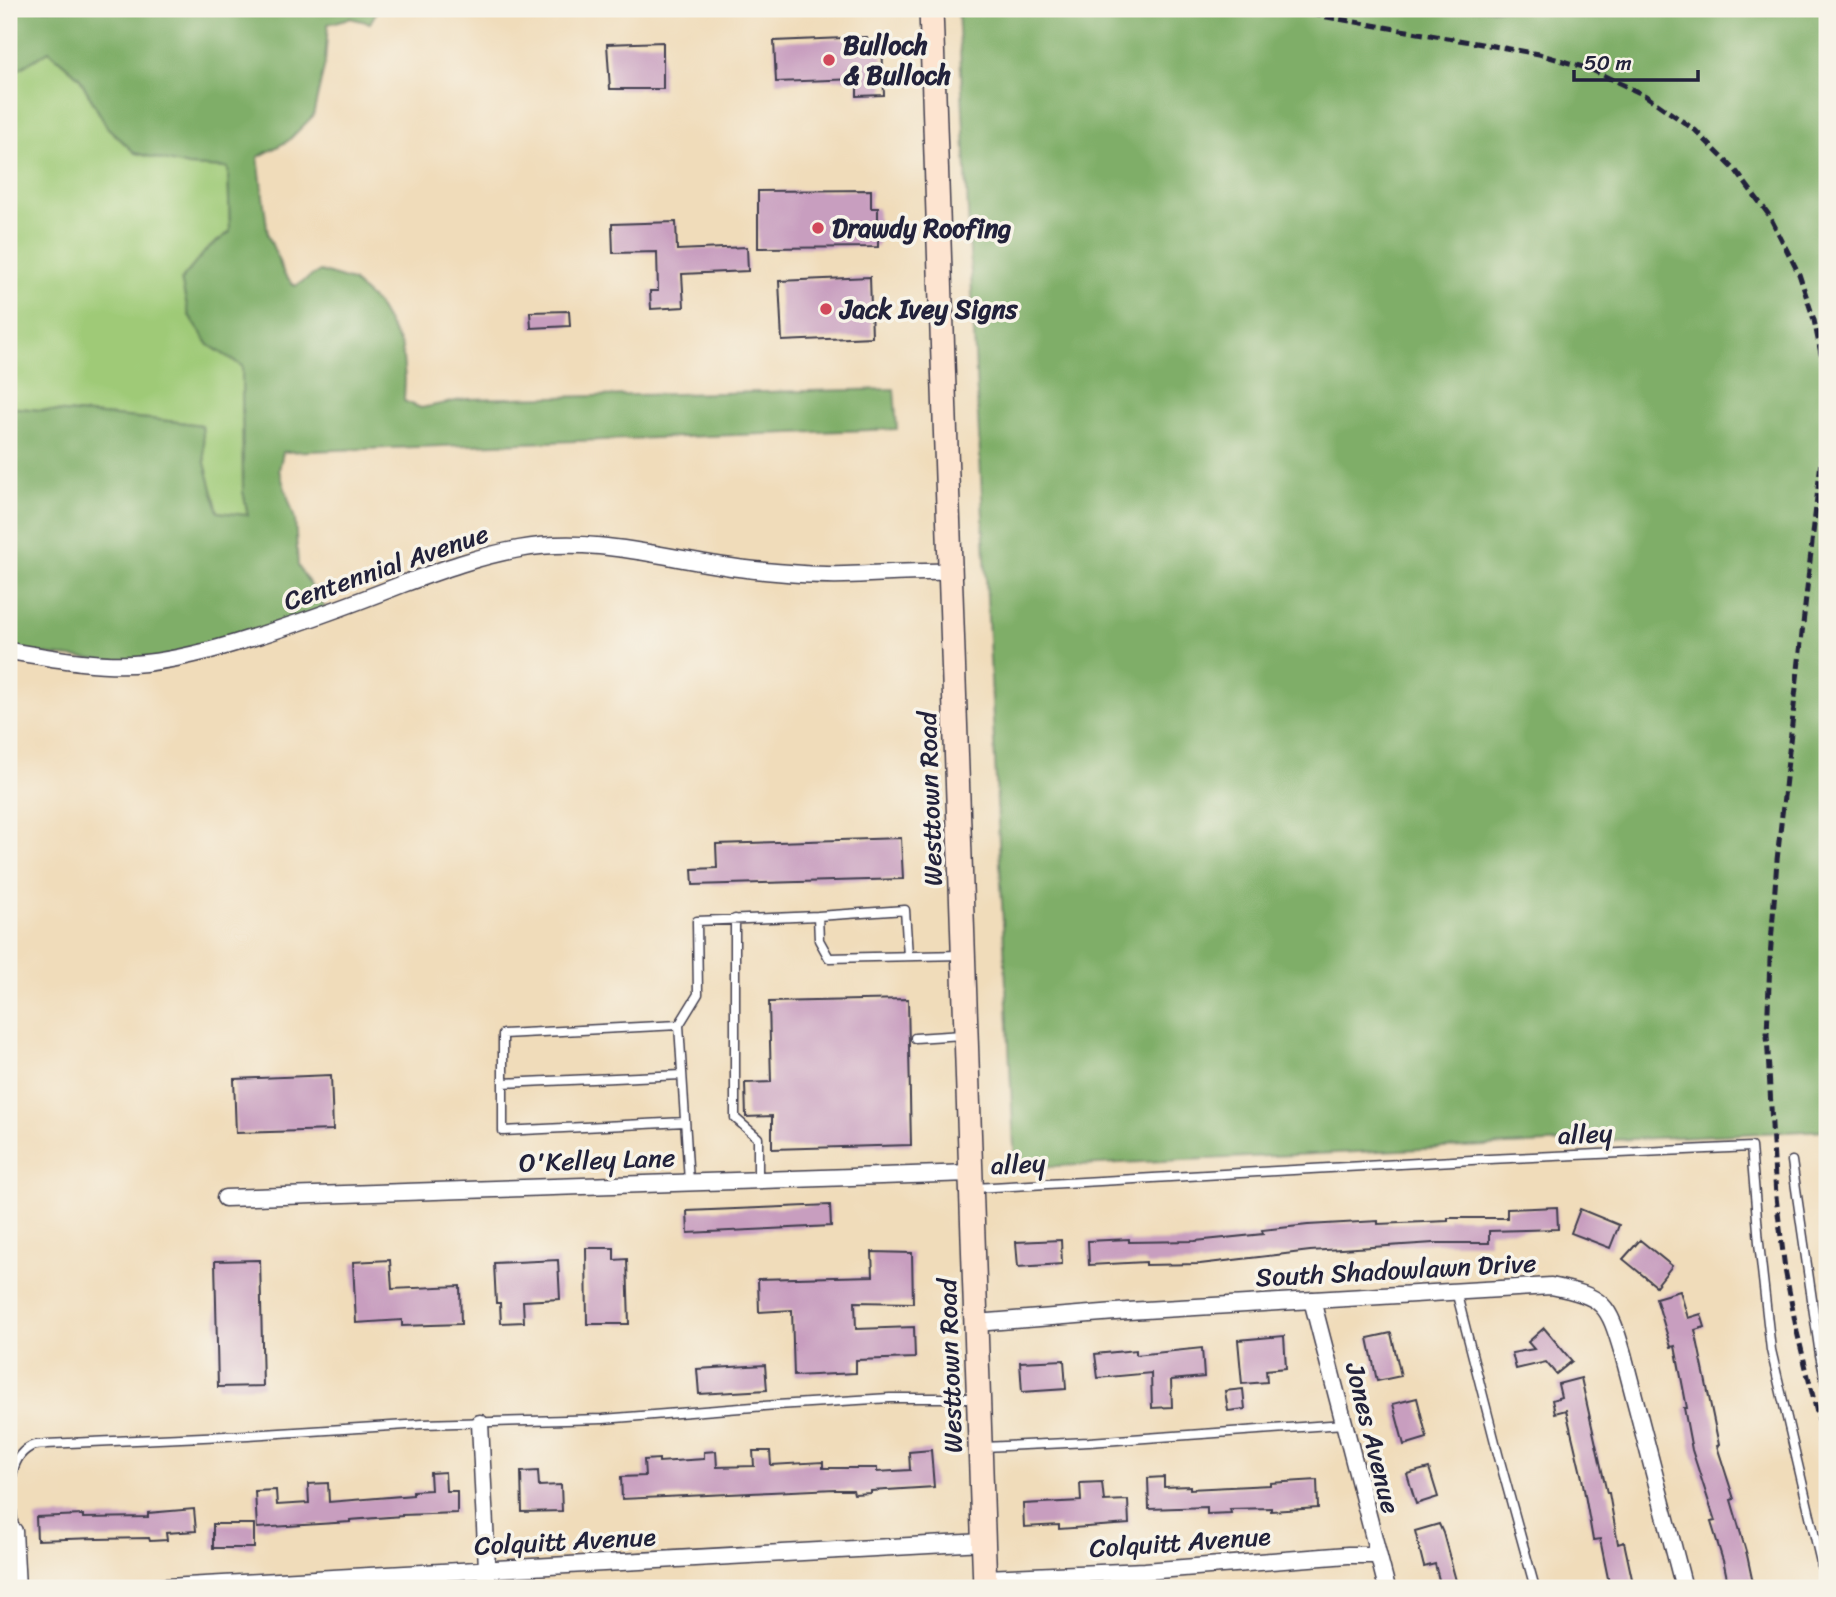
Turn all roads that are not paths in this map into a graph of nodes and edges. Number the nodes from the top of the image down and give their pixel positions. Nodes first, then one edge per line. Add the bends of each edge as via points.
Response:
1 (931, 9) edge
2 (950, 572) junction
3 (9, 651) edge
4 (818, 916) junction
5 (735, 919) junction
6 (964, 955) junction
7 (908, 956) junction
8 (679, 1025) junction
9 (967, 1034) junction
10 (915, 1038) dead end
11 (682, 1075) junction
12 (503, 1083) junction
13 (685, 1122) junction
14 (1792, 1161) dead end
15 (758, 1180) junction
16 (972, 1180) junction
17 (689, 1182) junction
18 (225, 1198) dead end
19 (1456, 1291) junction
20 (1312, 1300) junction
21 (976, 1323) junction
22 (1827, 1388) edge
23 (979, 1398) junction
24 (480, 1423) junction
25 (1344, 1424) junction
26 (980, 1447) junction
27 (13, 1531) joint
28 (983, 1542) junction
29 (1378, 1555) junction
30 (488, 1570) junction
31 (985, 1583) edge
32 (17, 1588) edge
33 (149, 1588) edge
34 (488, 1588) edge
35 (1387, 1588) edge
36 (1535, 1588) edge
37 (1684, 1588) edge
38 (1827, 1588) edge

1 - 2 street, Westtown Road
2 - 3 street, Centennial Avenue via 810,575 564,544 457,564 293,625 177,659 110,664
2 - 6 street, Westtown Road
4 - 5 lane
4 - 7 lane via 819,940 829,958
4 - 7 lane via 905,910
5 - 8 lane via 697,921 698,994
5 - 15 lane via 735,1118 758,1138
6 - 7 lane
6 - 9 street, Westtown Road
8 - 11 lane
8 - 12 lane via 503,1034
9 - 10 lane
9 - 16 street, Westtown Road
11 - 12 lane
11 - 13 lane
12 - 13 lane via 503,1131
13 - 17 lane
14 - 22 lane
15 - 16 street, O'Kelley Lane
15 - 17 street, O'Kelley Lane
16 - 21 street, Westtown Road
16 - 38 lane, alley via 1751,1147 1771,1350
17 - 18 street, O'Kelley Lane
19 - 20 street, South Shadowlawn Drive
19 - 36 lane
19 - 37 street, South Shadowlawn Drive via 1551,1286 1602,1304 1613,1320 1623,1354
20 - 21 street, South Shadowlawn Drive
20 - 25 street, Jones Avenue
21 - 23 street, Westtown Road
23 - 24 lane via 879,1398 603,1419
23 - 26 street, Westtown Road
24 - 27 lane via 30,1446 16,1461 11,1477
24 - 30 street
25 - 26 lane
25 - 29 street, Jones Avenue
26 - 28 street, Westtown Road
27 - 32 street
28 - 30 street, Colquitt Avenue
28 - 31 street, Westtown Road
29 - 31 street, Colquitt Avenue
29 - 35 street, Jones Avenue
30 - 33 street, Colquitt Avenue
30 - 34 street

